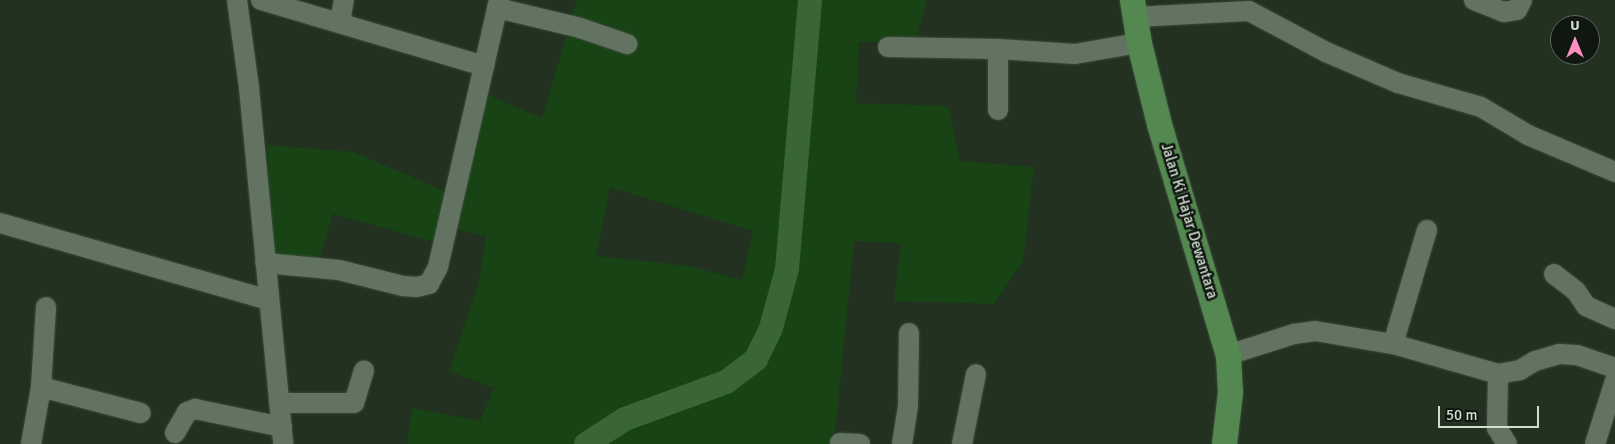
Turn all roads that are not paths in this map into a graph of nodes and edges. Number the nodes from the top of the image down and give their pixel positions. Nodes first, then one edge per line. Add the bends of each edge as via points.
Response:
1 (237, 0) edge
2 (261, 0) edge
3 (344, 0) edge
4 (1474, 0) edge
5 (1522, 0) edge
6 (498, 4) edge
7 (1134, 9) edge
8 (340, 22) junction
9 (1139, 43) junction
10 (627, 44) dead end
11 (888, 47) dead end
12 (998, 49) junction
13 (484, 66) junction
14 (998, 110) dead end
15 (1615, 172) edge
16 (0, 223) edge
17 (1427, 230) dead end
18 (265, 263) junction
19 (1554, 274) dead end
20 (269, 300) junction
21 (46, 307) dead end
22 (1615, 319) edge
23 (909, 333) dead end
24 (1393, 344) junction
25 (1228, 355) junction
26 (1615, 368) edge
27 (364, 371) dead end
28 (976, 374) dead end
29 (1498, 374) junction
30 (1615, 380) edge
31 (41, 387) junction
32 (279, 403) junction
33 (141, 413) dead end
34 (175, 433) dead end
35 (282, 436) edge
36 (840, 442) dead end
37 (31, 444) edge
38 (860, 444) edge
39 (902, 444) edge
40 (962, 444) edge
41 (1224, 444) edge
42 (1507, 444) edge
43 (1595, 444) edge

1 - 18 street via 249,88
2 - 8 street
3 - 8 street
4 - 5 street via 1504,12 1517,10
6 - 10 street
6 - 13 street
7 - 9 main road, Jalan Ki Hajar Dewantara
7 - 15 street via 1248,12 1326,52 1398,83 1481,107 1528,135
8 - 13 street
9 - 12 street via 1075,54
9 - 25 main road, Jalan Ki Hajar Dewantara via 1179,194
11 - 12 street
12 - 14 street
13 - 18 street via 438,267 429,284 403,286 339,270
16 - 20 street
17 - 24 street
18 - 20 street
19 - 22 street via 1576,292 1586,306
20 - 32 street
21 - 31 street
23 - 39 street via 908,405
24 - 25 street via 1304,331
24 - 29 street
25 - 41 main road, Jalan Ki Hajar Dewantara via 1230,392
26 - 29 street via 1576,355 1559,354 1535,361 1520,370
27 - 32 street via 354,403
28 - 40 street
29 - 42 street via 1497,428
30 - 43 street
31 - 33 street
31 - 37 street
32 - 35 street
34 - 35 street via 187,412 195,409
36 - 38 street

